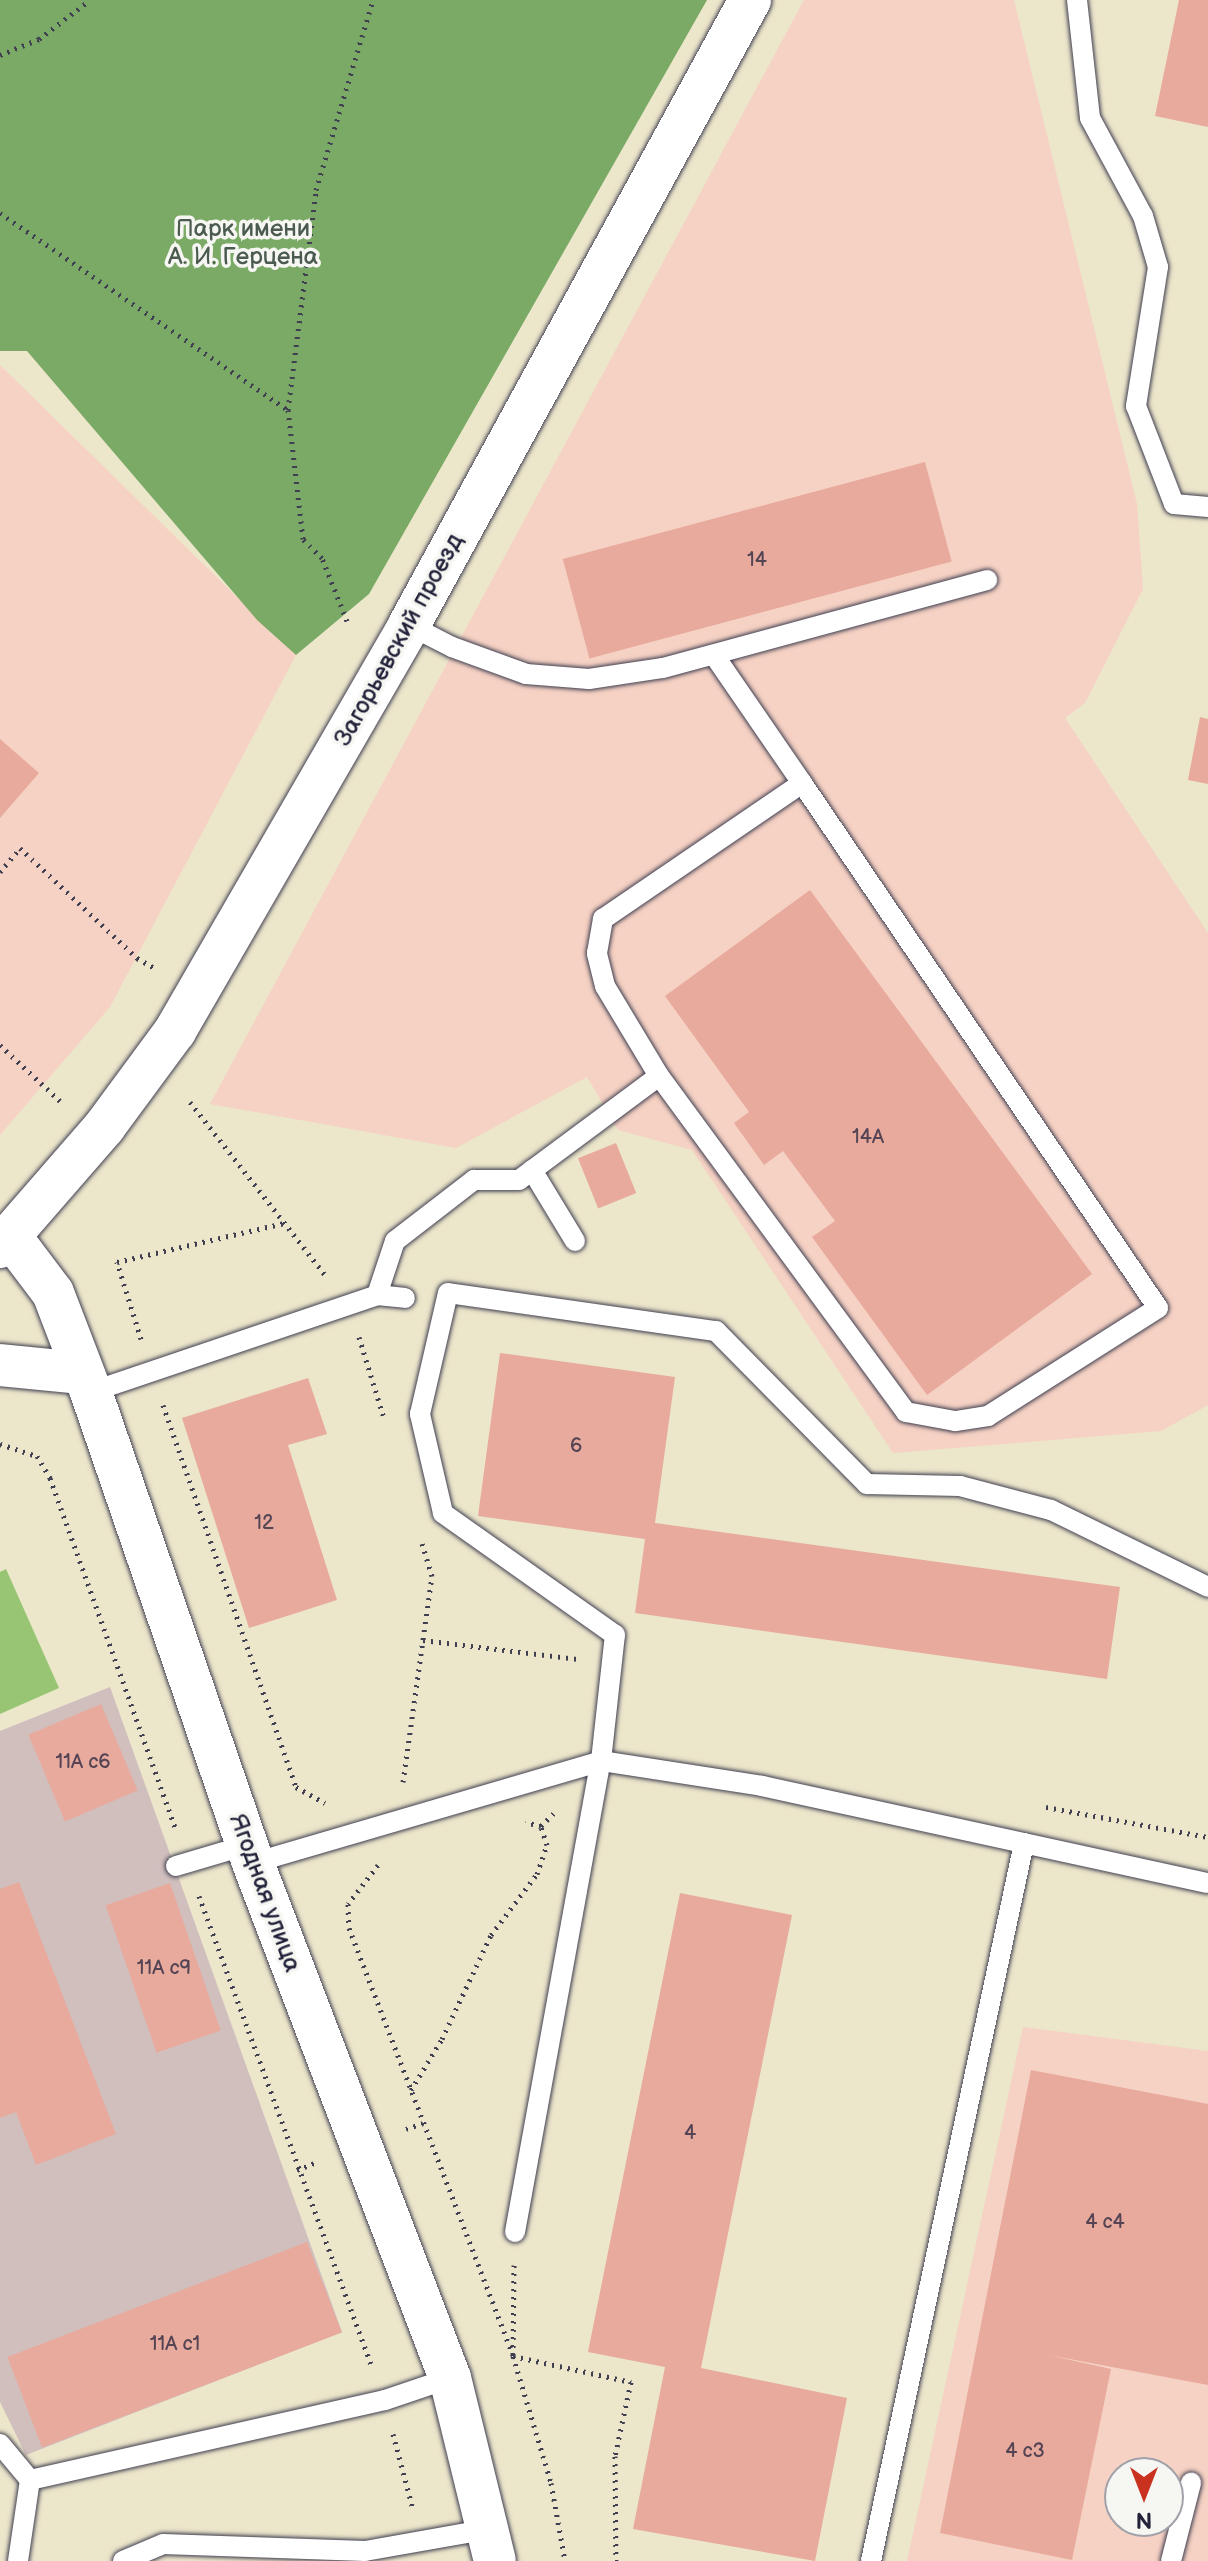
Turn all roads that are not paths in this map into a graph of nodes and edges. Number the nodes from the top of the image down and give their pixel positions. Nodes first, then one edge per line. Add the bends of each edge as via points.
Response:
1 (750, 0) edge
2 (1077, 0) edge
3 (1208, 507) edge
4 (987, 580) dead end
5 (409, 625) junction
6 (714, 655) junction
7 (802, 783) junction
8 (659, 1076) junction
9 (532, 1170) junction
10 (5, 1241) edge
11 (575, 1241) dead end
12 (377, 1295) junction
13 (405, 1298) dead end
14 (0, 1365) edge
15 (87, 1382) junction
16 (1208, 1587) edge
17 (601, 1761) junction
18 (1024, 1843) junction
19 (250, 1854) junction
20 (182, 1864) road end
21 (1208, 1883) edge
22 (515, 2232) road end
23 (450, 2378) junction
24 (0, 2444) edge
25 (30, 2480) junction
26 (1191, 2483) dead end
27 (493, 2545) edge
28 (18, 2561) edge
29 (123, 2561) edge
30 (871, 2561) edge
31 (1171, 2561) edge

1 - 5 street, Загорьевский проезд
2 - 3 lane via 1090,118 1143,216 1158,267 1136,406 1174,504
4 - 6 lane
5 - 6 lane via 526,674 589,679
5 - 10 street, Загорьевский проезд via 175,1031 105,1126
6 - 7 lane
7 - 8 lane via 603,919 597,953 605,986
7 - 8 lane via 1158,1308 988,1416 955,1421 906,1412
8 - 9 lane
9 - 11 lane
9 - 12 lane via 519,1180 474,1180 395,1241
10 - 15 street, Ягодная улица via 53,1293
12 - 13 lane
12 - 15 lane via 152,1373
14 - 15 street
15 - 19 street, Ягодная улица
16 - 17 lane via 1051,1510 960,1486 867,1484 716,1331 448,1293 420,1414 443,1513 615,1635
17 - 18 lane via 762,1786
17 - 19 lane via 409,1817
17 - 22 lane
18 - 21 lane
18 - 30 lane
19 - 20 lane
19 - 23 street, Ягодная улица
23 - 25 lane via 385,2400
23 - 27 street, Ягодная улица
24 - 25 lane
25 - 28 lane
26 - 31 lane
27 - 29 lane via 422,2541 365,2551 163,2544

